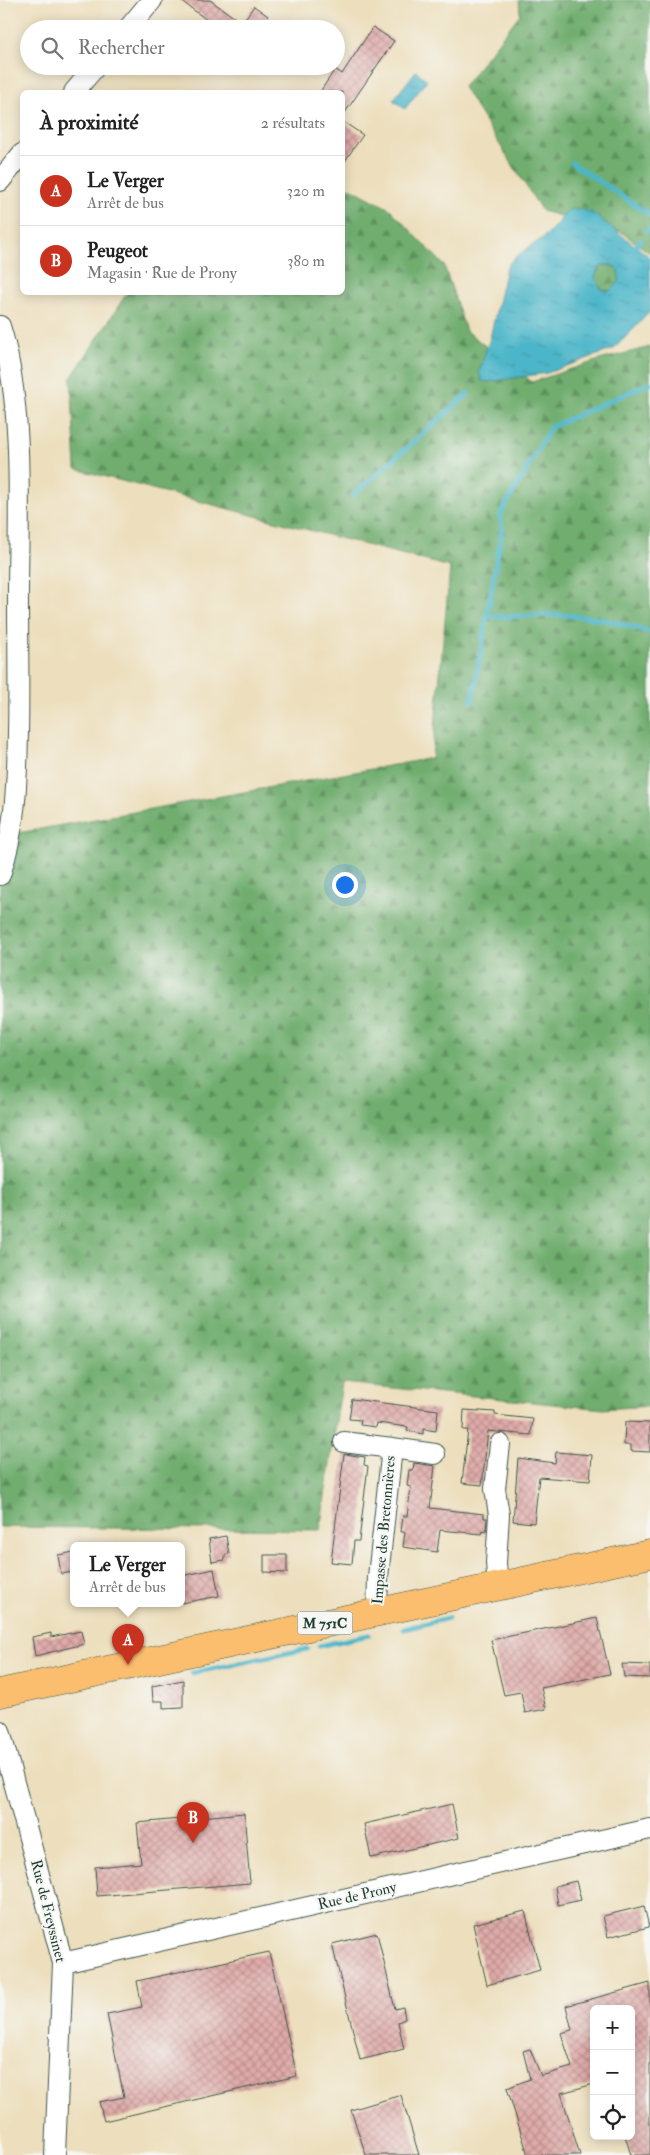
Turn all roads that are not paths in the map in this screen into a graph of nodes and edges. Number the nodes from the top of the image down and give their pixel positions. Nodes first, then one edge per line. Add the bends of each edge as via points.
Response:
1 (152, 0) edge
2 (135, 20) edge
3 (88, 75) edge
4 (76, 90) edge
5 (20, 156) edge
6 (0, 181) edge
7 (0, 326) edge
8 (2, 869) edge
9 (344, 1442) dead end
10 (500, 1444) dead end
11 (392, 1448) junction
12 (435, 1454) dead end
13 (650, 1554) edge
14 (498, 1587) junction
15 (377, 1612) junction
16 (0, 1693) edge
17 (0, 1731) edge
18 (650, 1829) edge
19 (64, 1963) junction
20 (55, 2155) edge

1 - 2 street
3 - 4 street
5 - 6 street
7 - 8 street via 16,420 19,664 17,798 12,834
9 - 11 street, Impasse des Bretonnières
10 - 14 street via 495,1489 500,1515 496,1563
11 - 12 street, Impasse des Bretonnières
11 - 15 street, Impasse des Bretonnières
13 - 14 main road, M 751C
14 - 15 main road, M 751C
15 - 16 main road, M 751C
17 - 19 street, Rue de Freyssinet
18 - 19 street, Rue de Prony
19 - 20 street, Rue de Freyssinet

